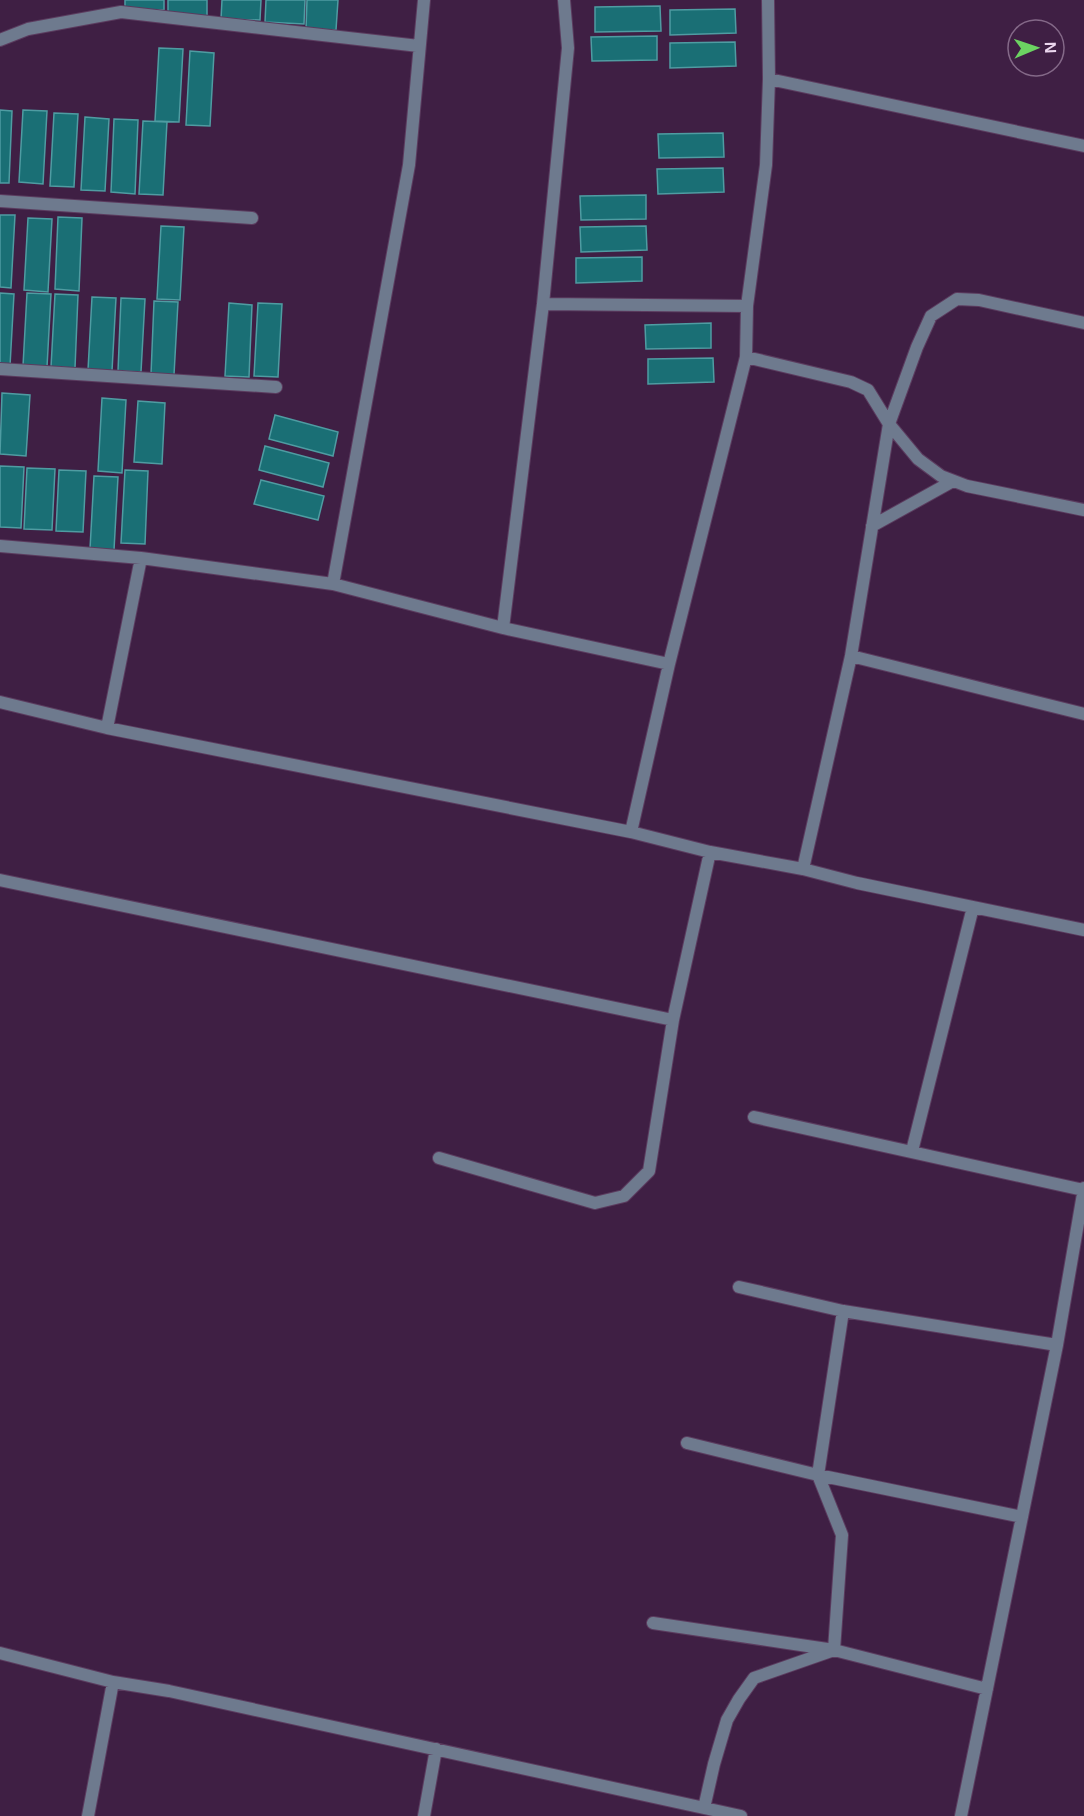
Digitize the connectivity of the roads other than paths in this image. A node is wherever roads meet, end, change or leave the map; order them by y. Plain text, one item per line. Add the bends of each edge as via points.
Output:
1 (424, 0) edge
2 (564, 0) edge
3 (768, 0) edge
4 (0, 40) edge
5 (419, 46) junction
6 (769, 80) junction
7 (1084, 146) edge
8 (0, 201) edge
9 (252, 218) dead end
10 (543, 304) junction
11 (747, 306) junction
12 (1084, 323) edge
13 (747, 357) junction
14 (0, 369) edge
15 (276, 387) dead end
16 (889, 423) junction
17 (953, 481) junction
18 (1084, 510) edge
19 (872, 526) junction
20 (0, 546) edge
21 (141, 558) junction
22 (333, 585) junction
23 (503, 628) junction
24 (851, 656) junction
25 (669, 664) junction
26 (0, 702) edge
27 (1084, 714) edge
28 (107, 728) junction
29 (632, 832) junction
30 (710, 852) junction
31 (803, 869) junction
32 (0, 880) edge
33 (973, 908) junction
34 (1084, 930) edge
35 (673, 1020) junction
36 (754, 1117) dead end
37 (912, 1151) junction
38 (439, 1158) dead end
39 (1084, 1189) edge
40 (740, 1287) dead end
41 (843, 1311) junction
42 (1058, 1345) junction
43 (687, 1443) dead end
44 (818, 1475) junction
45 (1022, 1517) junction
46 (653, 1623) dead end
47 (834, 1650) junction
48 (0, 1653) edge
49 (113, 1682) junction
50 (987, 1689) junction
51 (436, 1749) junction
52 (705, 1808) junction
53 (88, 1816) edge
54 (424, 1816) edge
55 (741, 1816) edge
56 (961, 1816) edge

1 - 5 street
2 - 10 street via 568,48
3 - 6 street
4 - 5 street via 28,29 121,12
5 - 22 street via 409,165
6 - 7 street
6 - 11 street via 766,165
8 - 9 street
10 - 11 street
10 - 23 street
11 - 13 street
12 - 16 street via 979,300 957,299 932,316
13 - 16 street via 851,382 868,390
13 - 25 street
14 - 15 street
16 - 17 street via 918,459
16 - 19 street
17 - 18 street
17 - 19 street
19 - 24 street
20 - 21 street
21 - 22 street
21 - 28 street
22 - 23 street
23 - 25 street
24 - 27 street
24 - 31 street
25 - 29 street
26 - 28 street
28 - 29 street
29 - 30 street
30 - 31 street
30 - 35 street
31 - 33 street
32 - 35 street
33 - 34 street
33 - 37 street
35 - 38 street via 649,1171 624,1196 595,1203
36 - 37 street
37 - 39 street
39 - 42 street
40 - 41 street
41 - 42 street
41 - 44 street
42 - 45 street
43 - 44 street
44 - 45 street
44 - 47 street via 842,1535
45 - 50 street
46 - 47 street
47 - 50 street
47 - 52 street via 754,1678 727,1720
48 - 49 street
49 - 51 street
49 - 53 street
50 - 56 street
51 - 52 street
51 - 54 street
52 - 55 street

